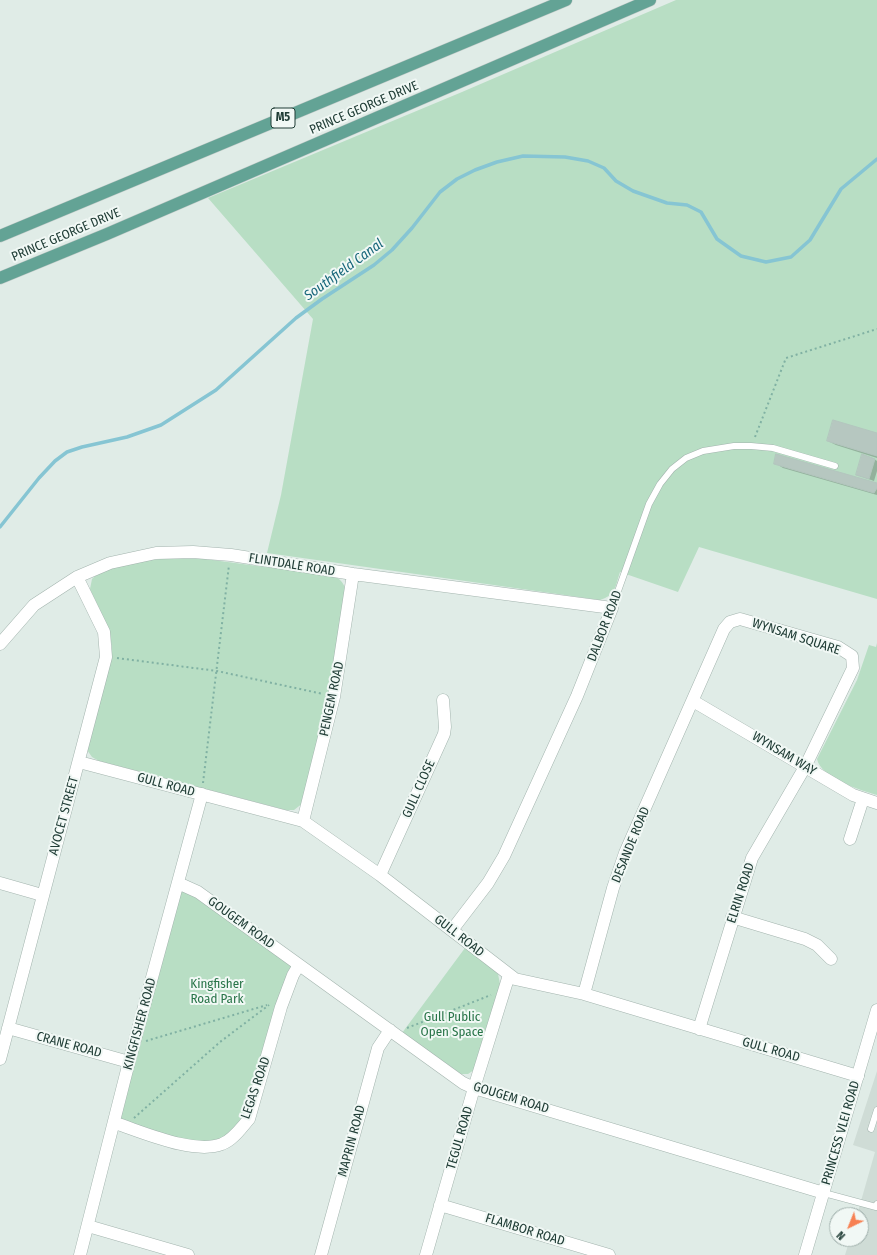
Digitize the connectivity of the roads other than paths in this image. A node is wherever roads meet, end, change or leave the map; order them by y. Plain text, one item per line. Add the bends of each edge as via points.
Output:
1 (566, 0) edge
2 (650, 0) edge
3 (0, 236) edge
4 (0, 278) edge
5 (835, 466) dead end
6 (353, 574) junction
7 (77, 577) junction
8 (612, 608) junction
9 (0, 644) edge
10 (443, 700) dead end
11 (693, 701) junction
12 (79, 762) junction
13 (805, 767) junction
14 (202, 794) junction
15 (863, 799) junction
16 (877, 803) edge
17 (303, 822) junction
18 (850, 839) dead end
19 (380, 875) junction
20 (0, 883) edge
21 (178, 883) junction
22 (42, 895) junction
23 (732, 918) junction
24 (452, 930) junction
25 (831, 959) dead end
26 (300, 965) junction
27 (509, 975) junction
28 (584, 994) junction
29 (877, 1010) edge
30 (8, 1028) junction
31 (699, 1029) junction
32 (390, 1030) junction
33 (0, 1059) edge
34 (129, 1062) junction
35 (858, 1076) junction
36 (474, 1088) junction
37 (877, 1110) edge
38 (115, 1123) junction
39 (871, 1129) dead end
40 (824, 1193) junction
41 (877, 1204) edge
42 (440, 1205) junction
43 (88, 1226) junction
44 (80, 1255) edge
45 (188, 1255) edge
46 (321, 1255) edge
47 (426, 1255) edge
48 (609, 1255) edge
49 (805, 1255) edge

1 - 3 main road, PRINCE GEORGE DRIVE / M5
2 - 4 main road, PRINCE GEORGE DRIVE via 122,228
5 - 8 lane, DALBOR ROAD via 773,448 751,446 703,451 686,458 672,469 649,504
6 - 7 street, FLINTDALE ROAD via 230,555 193,552 156,553 110,563
6 - 8 street, FLINTDALE ROAD
6 - 17 street, PENGEM ROAD via 334,697
7 - 9 street, FLINTDALE ROAD via 34,605
7 - 12 street, AVOCET STREET via 104,632 106,656
8 - 24 street, DALBOR ROAD via 577,696 504,856
10 - 19 street, GULL CLOSE via 444,734
11 - 13 street, WYNSAM WAY
11 - 13 street, WYNSAM SQUARE via 724,628 730,622 740,619 838,647 852,656 853,668
11 - 28 street, DESANDE ROAD via 623,860
12 - 14 street, GULL ROAD
12 - 22 street, AVOCET STREET
13 - 15 street, WYNSAM WAY
13 - 23 street, ELRIN ROAD via 752,858
14 - 17 street, GULL ROAD
14 - 21 street, KINGFISHER ROAD
15 - 16 street, WYNSAM WAY
15 - 18 street
17 - 19 street, GULL ROAD
19 - 24 street, GULL ROAD
20 - 22 street
21 - 26 street, GOUGEM ROAD via 198,892
21 - 34 street, KINGFISHER ROAD
22 - 30 street, AVOCET STREET
23 - 25 street via 805,939 817,945
23 - 31 street, ELRIN ROAD
24 - 27 street, GULL ROAD
26 - 32 street, GOUGEM ROAD
26 - 38 street, LEGAS ROAD via 293,975 281,1007 248,1119 237,1133 223,1144 208,1148 192,1148
27 - 28 street, GULL ROAD via 524,981
27 - 36 street, TEGUL ROAD
28 - 31 street, GULL ROAD
29 - 35 street, PRINCESS VLEI ROAD
30 - 33 street, AVOCET STREET
30 - 34 street, CRANE ROAD
31 - 35 street, GULL ROAD
32 - 36 street, GOUGEM ROAD via 463,1083
32 - 46 street, MAPRIN ROAD via 378,1048
34 - 38 street, KINGFISHER ROAD
35 - 40 street, PRINCESS VLEI ROAD
36 - 40 street, GOUGEM ROAD
36 - 42 street, TEGUL ROAD
37 - 39 lane
38 - 43 street, KINGFISHER ROAD
40 - 41 lane via 876,1207
40 - 49 street, PRINCESS VLEI ROAD
42 - 47 street, TEGUL ROAD
42 - 48 street, FLAMBOR ROAD
43 - 44 street, KINGFISHER ROAD
43 - 45 street

